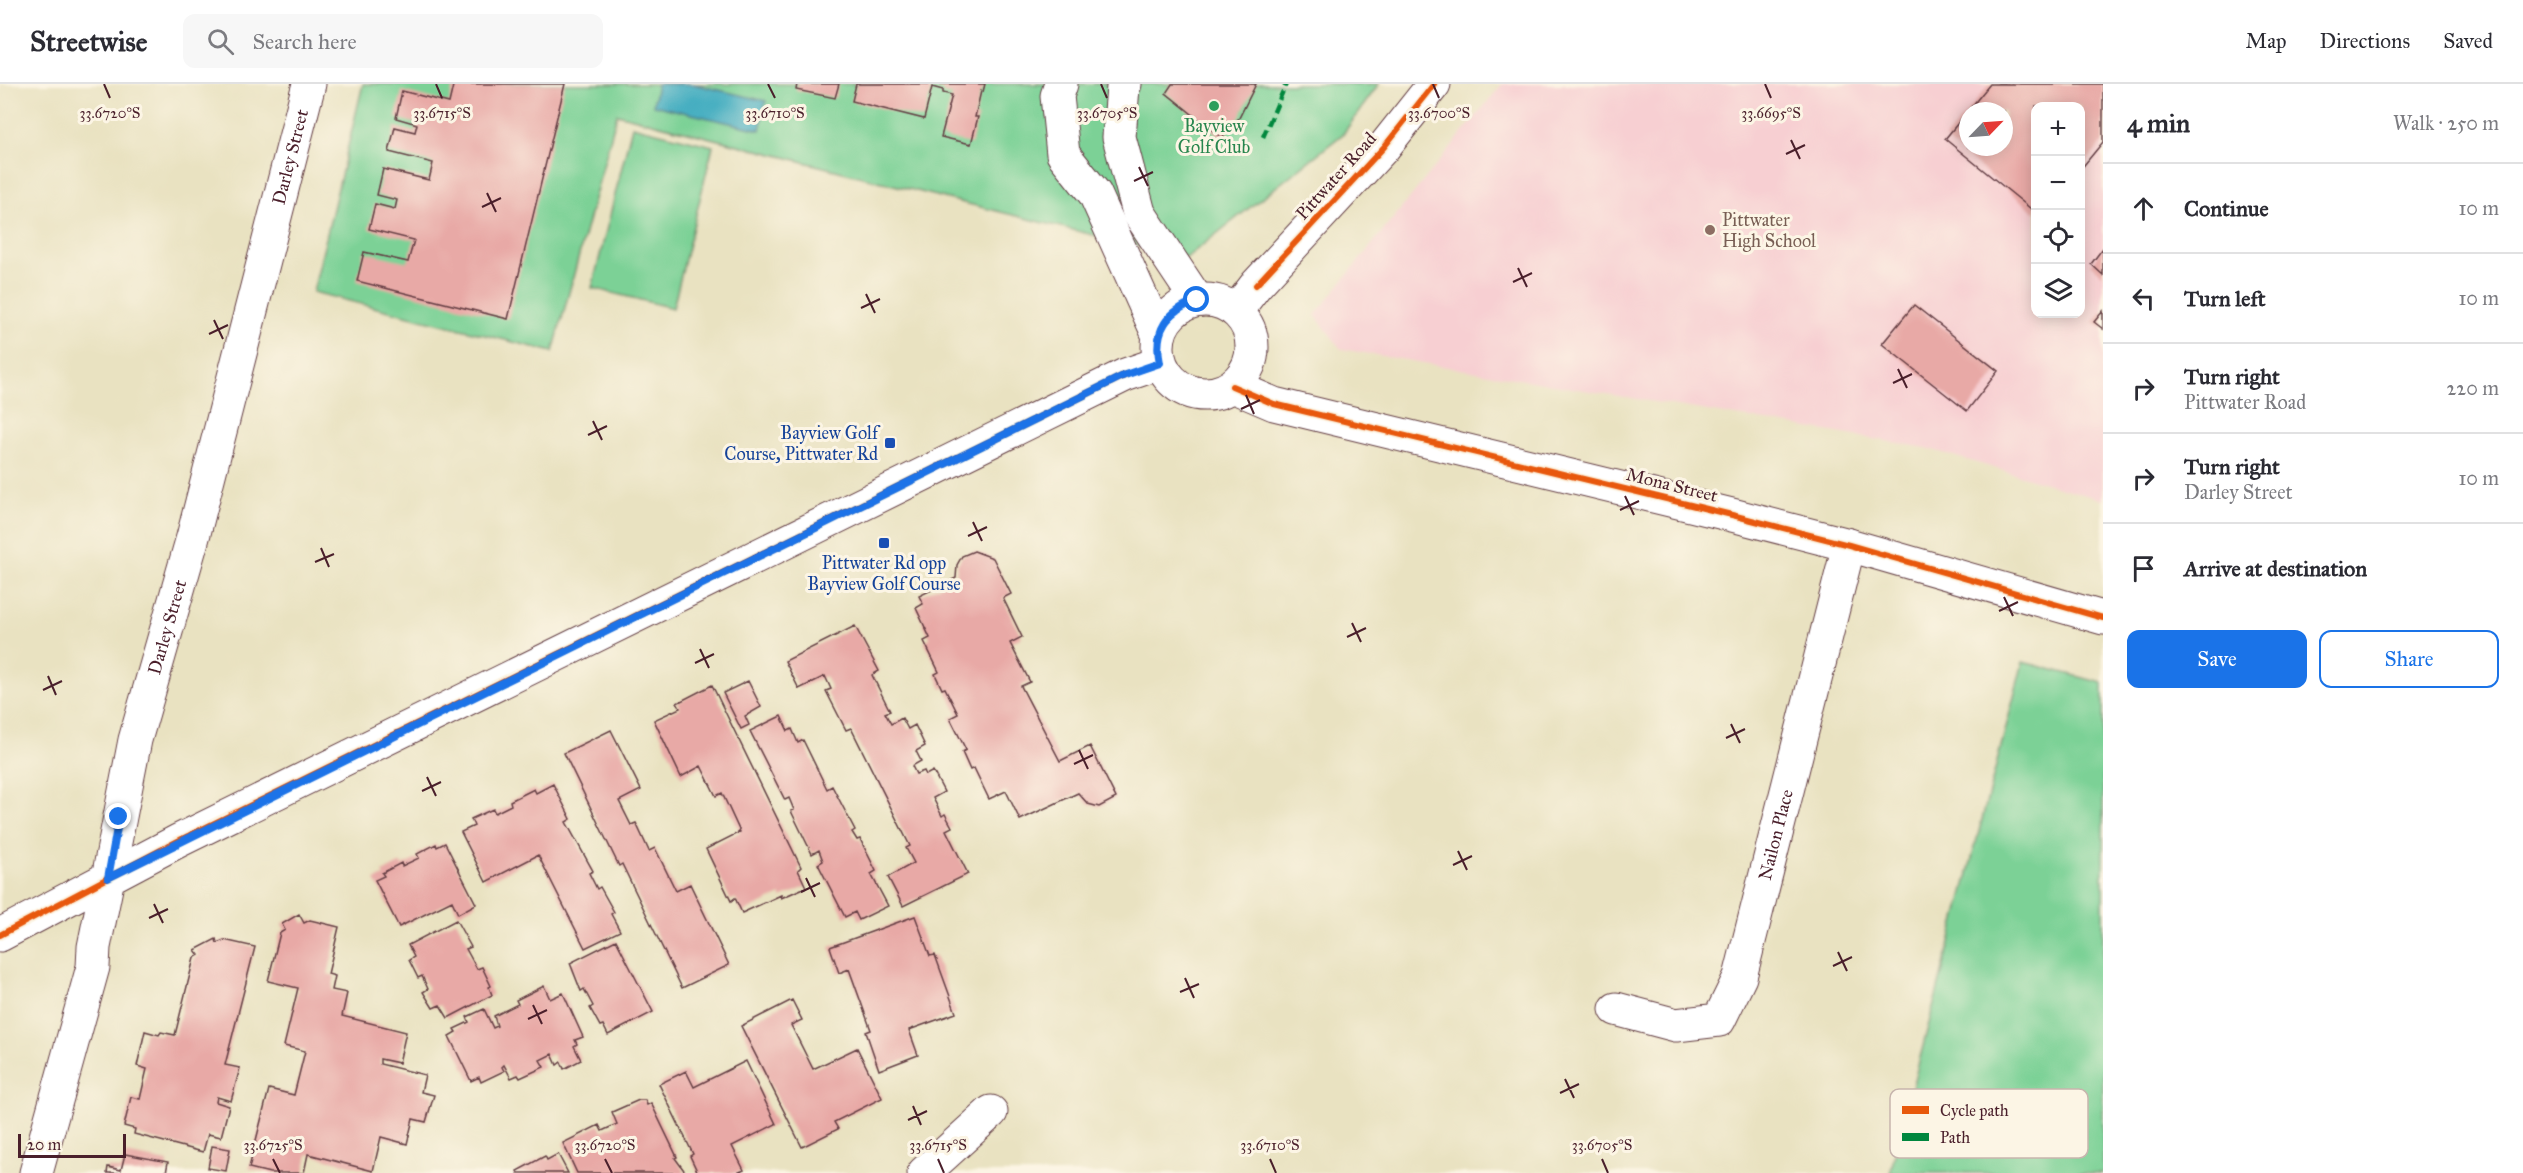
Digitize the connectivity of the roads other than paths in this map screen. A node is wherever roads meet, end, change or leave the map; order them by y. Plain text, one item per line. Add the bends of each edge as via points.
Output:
1 (309, 84) edge
2 (1061, 84) edge
3 (1125, 84) edge
4 (1434, 84) edge
5 (1197, 300) junction
6 (1236, 311) junction
7 (1160, 350) junction
8 (1232, 386) junction
9 (1849, 545) junction
10 (2103, 618) edge
11 (108, 878) junction
12 (0, 935) edge
13 (1616, 1009) dead end
14 (991, 1113) dead end
15 (36, 1173) edge
16 (924, 1173) edge

1 - 11 street, Darley Street via 193,537 135,740
2 - 7 street via 1057,96 1063,154 1095,194
3 - 5 street via 1119,136 1139,213
4 - 6 street, Pittwater Road via 1384,147
5 - 6 street via 1225,303
5 - 7 street via 1166,319
6 - 8 street via 1249,329 1252,350 1246,371
7 - 8 street via 1173,381 1191,392 1212,394
7 - 11 street via 1125,375
8 - 9 street, Mona Street via 1274,404
9 - 10 street, Mona Street
9 - 13 street, Nailon Place via 1740,977 1719,1020 1676,1025
11 - 12 street
11 - 15 street, Darley Street via 93,967
14 - 16 street

